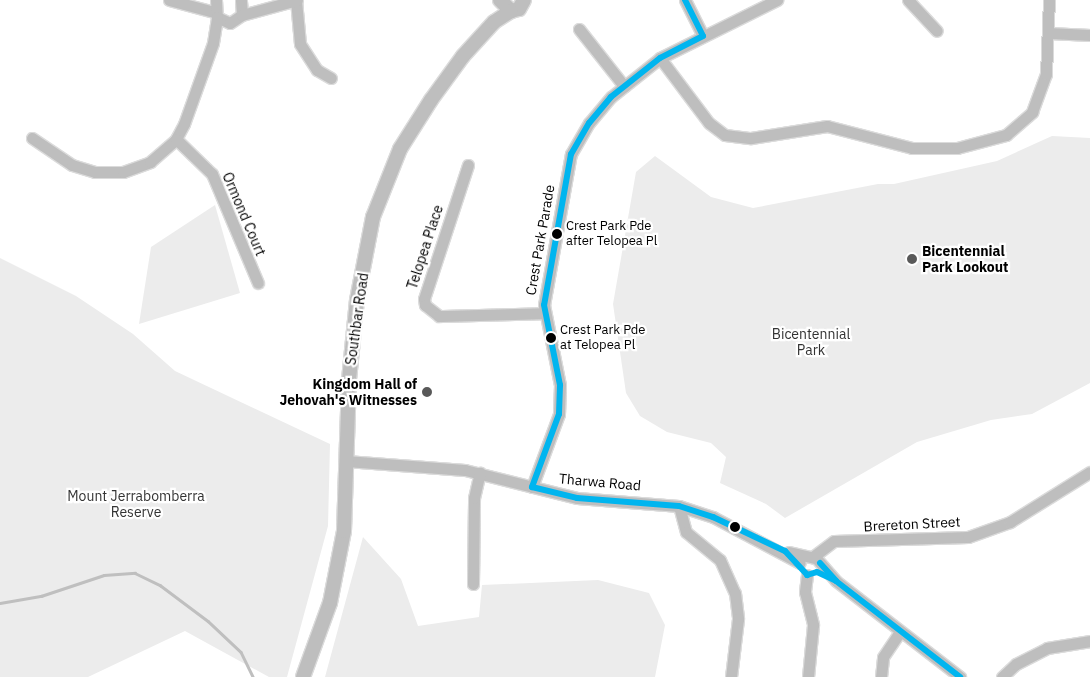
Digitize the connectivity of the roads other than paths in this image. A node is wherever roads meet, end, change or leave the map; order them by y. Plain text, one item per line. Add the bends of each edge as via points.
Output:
1 (169, 0) edge
2 (215, 0) edge
3 (296, 0) edge
4 (524, 0) edge
5 (685, 0) edge
6 (777, 0) edge
7 (908, 0) edge
8 (1049, 0) edge
9 (242, 1) edge
10 (192, 5) junction
11 (269, 5) junction
12 (504, 6) edge
13 (215, 15) junction
14 (238, 18) junction
15 (579, 29) dead end
16 (937, 31) dead end
17 (1049, 33) junction
18 (1090, 35) edge
19 (703, 36) junction
20 (213, 43) junction
21 (660, 58) junction
22 (331, 78) dead end
23 (624, 86) junction
24 (32, 138) dead end
25 (176, 139) junction
26 (468, 165) dead end
27 (258, 283) dead end
28 (545, 314) junction
29 (346, 461) junction
30 (1090, 472) edge
31 (480, 473) junction
32 (532, 486) junction
33 (679, 506) junction
34 (811, 564) junction
35 (473, 584) dead end
36 (900, 632) junction
37 (1090, 641) edge
38 (303, 677) edge
39 (731, 677) edge
40 (808, 677) edge
41 (881, 677) edge
42 (960, 677) edge
43 (1002, 677) edge

1 - 10 street
2 - 10 street
2 - 13 street
3 - 11 street
3 - 22 street via 300,44 317,70
4 - 12 main road via 519,9
5 - 19 street
6 - 19 street, Crest Park Parade
7 - 16 street
8 - 17 street
9 - 11 street
9 - 14 street
10 - 13 street
11 - 14 street
12 - 29 main road, Southbar Road via 458,63 400,149 374,218 357,300
13 - 14 street via 225,22
13 - 20 street
14 - 20 street
15 - 23 street
17 - 18 street
17 - 21 street via 1042,93 1026,119 1006,134 986,142 936,150 898,145 849,129 826,126 751,138 724,135 709,123
19 - 21 street, Crest Park Parade
20 - 25 street
21 - 23 street, Crest Park Parade
23 - 28 street, Crest Park Parade via 589,124 572,154 548,271
24 - 25 street via 72,165 112,173 150,162
25 - 27 street, Ormond Court via 212,174
26 - 28 street, Telopea Place via 424,299 425,305 439,316
28 - 32 street, Crest Park Parade via 560,385 560,414
29 - 31 street, Tharwa Road
29 - 38 main road, Southbar Road via 344,531 330,603
30 - 34 street, Brereton Street via 1010,522 968,537 834,541
31 - 32 street, Tharwa Road
31 - 35 street via 474,498
32 - 33 street, Tharwa Road via 577,498
33 - 34 street, Tharwa Road via 713,517
33 - 39 street via 686,532 720,560 735,593 738,620
34 - 36 street
34 - 40 street via 804,592 813,625
36 - 41 street via 883,657
36 - 42 street
37 - 43 street via 1048,648 1016,664

